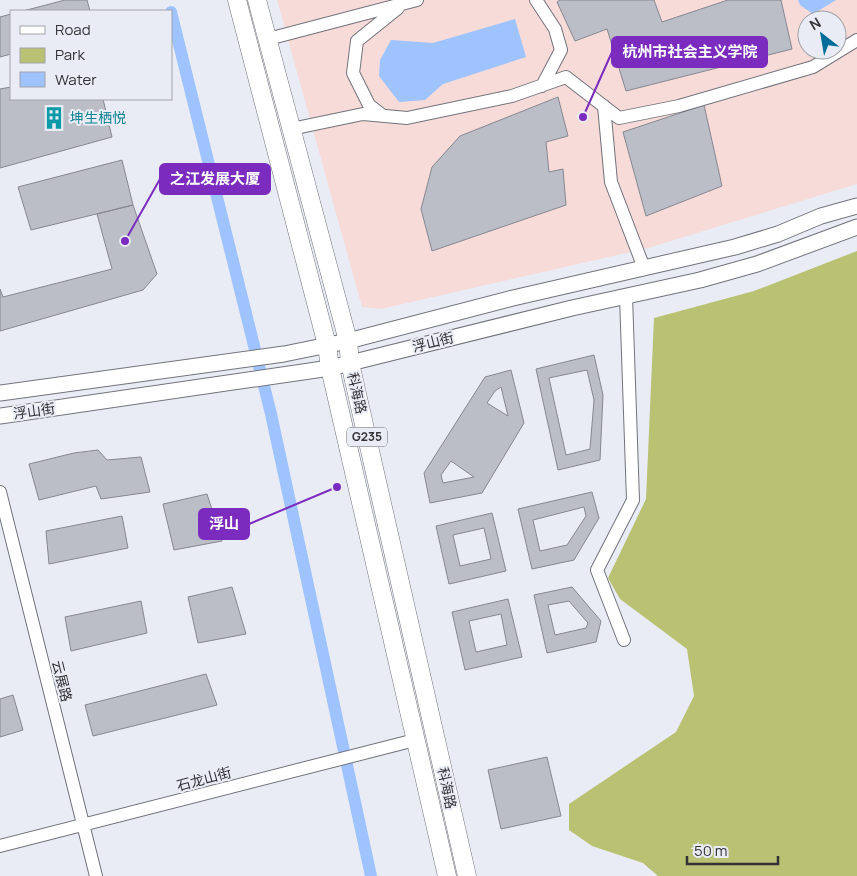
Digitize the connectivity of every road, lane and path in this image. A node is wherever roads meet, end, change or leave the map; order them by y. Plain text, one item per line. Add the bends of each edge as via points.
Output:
1 (237, 0) edge
2 (257, 0) edge
3 (417, 0) edge
4 (536, 0) edge
5 (401, 4) junction
6 (268, 39) junction
7 (857, 40) edge
8 (542, 86) junction
9 (604, 106) junction
10 (383, 116) junction
11 (291, 129) junction
12 (857, 206) edge
13 (857, 227) edge
14 (644, 268) junction
15 (626, 296) junction
16 (348, 341) junction
17 (327, 346) junction
18 (350, 363) junction
19 (330, 368) junction
20 (0, 394) edge
21 (0, 416) edge
22 (0, 492) edge
23 (624, 640) dead end
24 (415, 740) junction
25 (83, 826) junction
26 (0, 846) edge
27 (96, 876) edge
28 (447, 876) edge
29 (467, 876) edge

1 - 17 highway, 科海路 / G235
2 - 6 highway, 科海路 / G235
3 - 5 street
4 - 8 street via 554,29 561,50
5 - 6 street
5 - 10 street via 357,41 353,73 369,105
6 - 11 highway, 科海路 / G235
7 - 9 street via 813,67 679,106 619,118
8 - 9 street via 566,77
8 - 10 street via 512,96 407,118
9 - 14 street via 610,182
10 - 11 street via 363,114
11 - 16 highway, 科海路 / G235
12 - 14 main road, 浮山街 via 735,247
13 - 15 main road, 浮山街 via 757,264
14 - 16 main road, 浮山街
15 - 18 main road, 浮山街
15 - 23 street via 633,500 597,570
16 - 17 main road, 浮山街
16 - 18 highway, 科海路 / G235
17 - 19 highway, 科海路 / G235
17 - 20 main road, 浮山街
18 - 19 main road, 浮山街
18 - 29 highway, 科海路 / G235
19 - 21 main road, 浮山街
19 - 24 highway, 科海路 / G235
22 - 25 street, 云展路
24 - 25 street, 石龙山街
24 - 28 highway, 科海路 / G235
25 - 26 street, 石龙山街
25 - 27 street, 云展路

